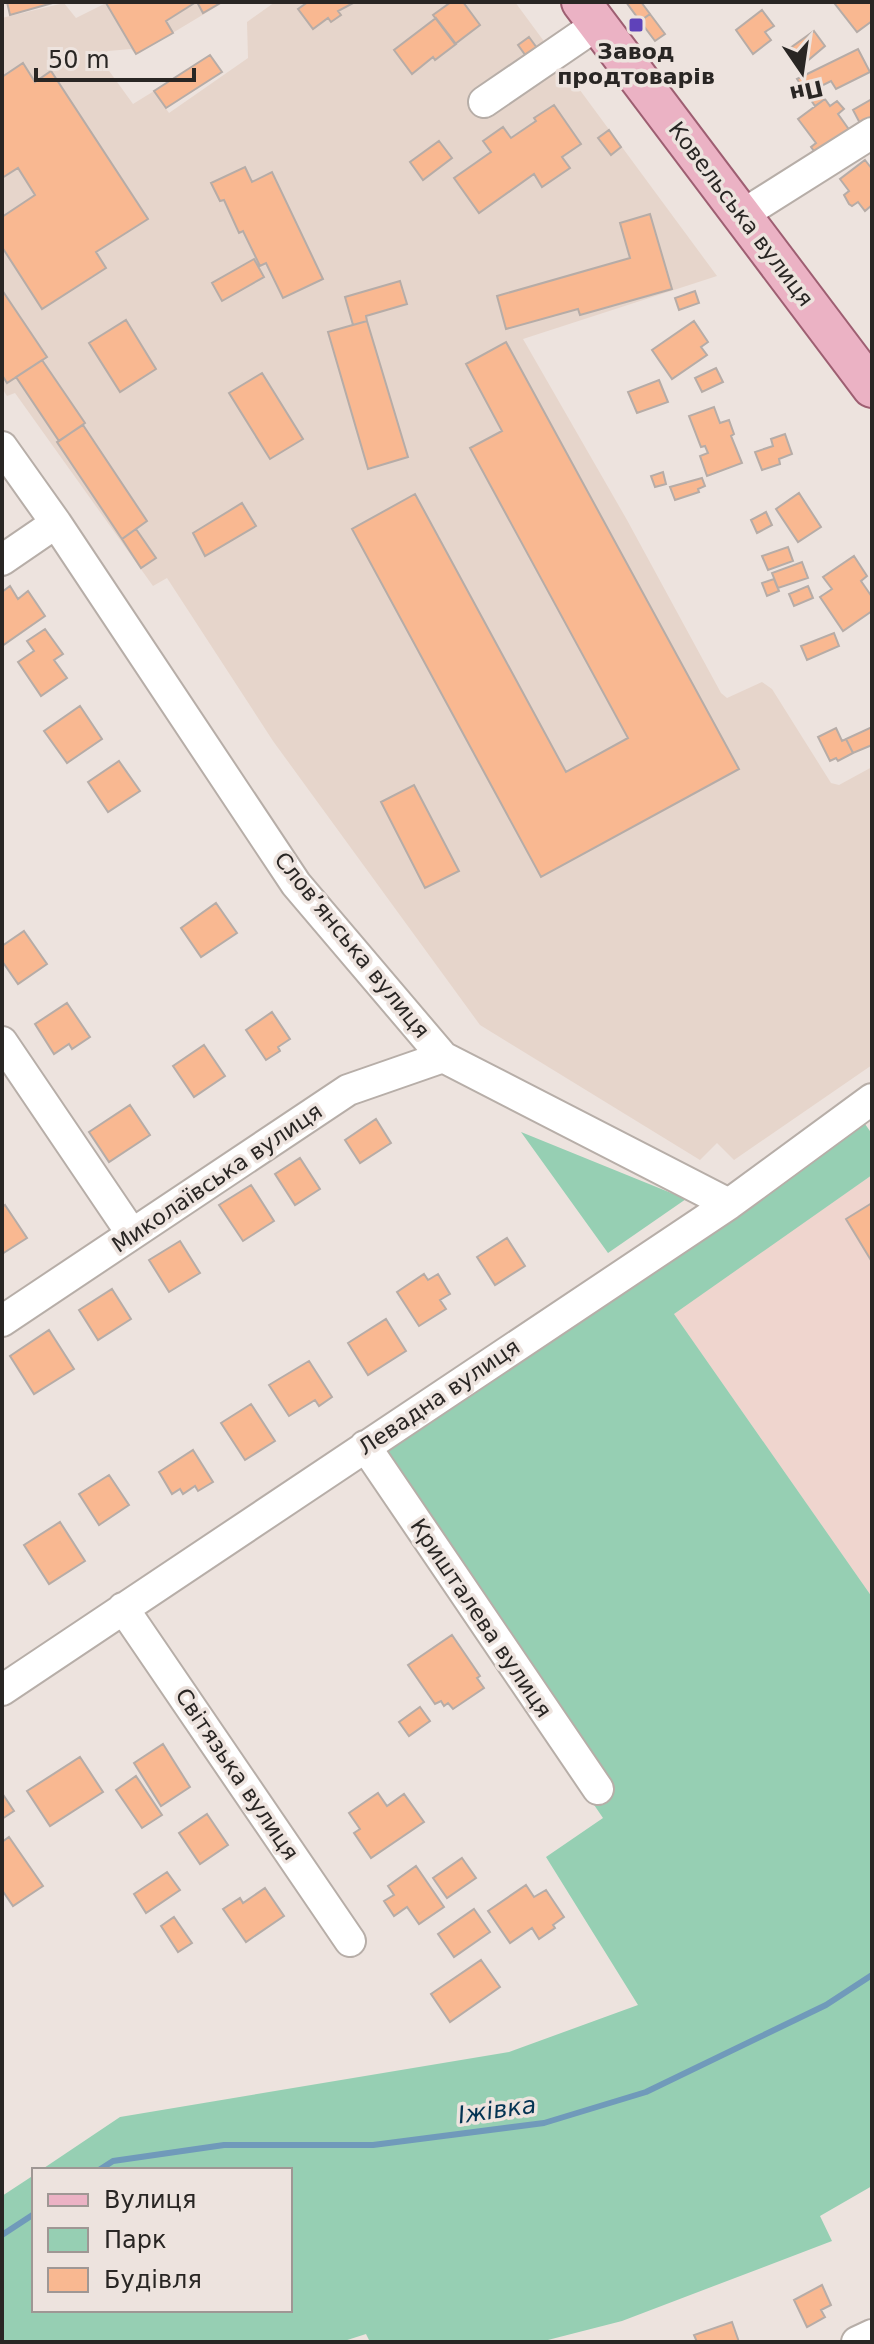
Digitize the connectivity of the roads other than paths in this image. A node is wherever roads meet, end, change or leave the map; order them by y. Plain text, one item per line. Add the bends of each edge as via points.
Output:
1 (590, 13) edge
2 (484, 102) dead end
3 (872, 133) edge
4 (742, 215) junction
5 (872, 388) edge
6 (2, 447) edge
7 (56, 523) junction
8 (2, 560) edge
9 (2, 1042) edge
10 (443, 1057) junction
11 (872, 1099) edge
12 (729, 1204) junction
13 (132, 1234) junction
14 (2, 1321) edge
15 (365, 1446) junction
16 (123, 1608) junction
17 (2, 1690) edge
18 (598, 1789) dead end
19 (350, 1941) dead end
20 (872, 2335) edge
21 (857, 2342) edge

1 - 2 street
1 - 4 main road, Ковельська вулиця
3 - 4 street
4 - 5 main road, Ковельська вулиця
6 - 7 street, Словʼянська вулиця
7 - 8 street
7 - 10 street, Словʼянська вулиця via 296,884
9 - 13 street
10 - 12 street, Словʼянська вулиця
10 - 13 street, Миколаївська вулиця via 348,1090
11 - 12 street, Левадна вулиця
12 - 15 street, Левадна вулиця
13 - 14 street, Миколаївська вулиця
15 - 16 street, Левадна вулиця
15 - 18 street, Кришталева вулиця
16 - 17 street, Левадна вулиця
16 - 19 street, Світязька вулиця
20 - 21 street

